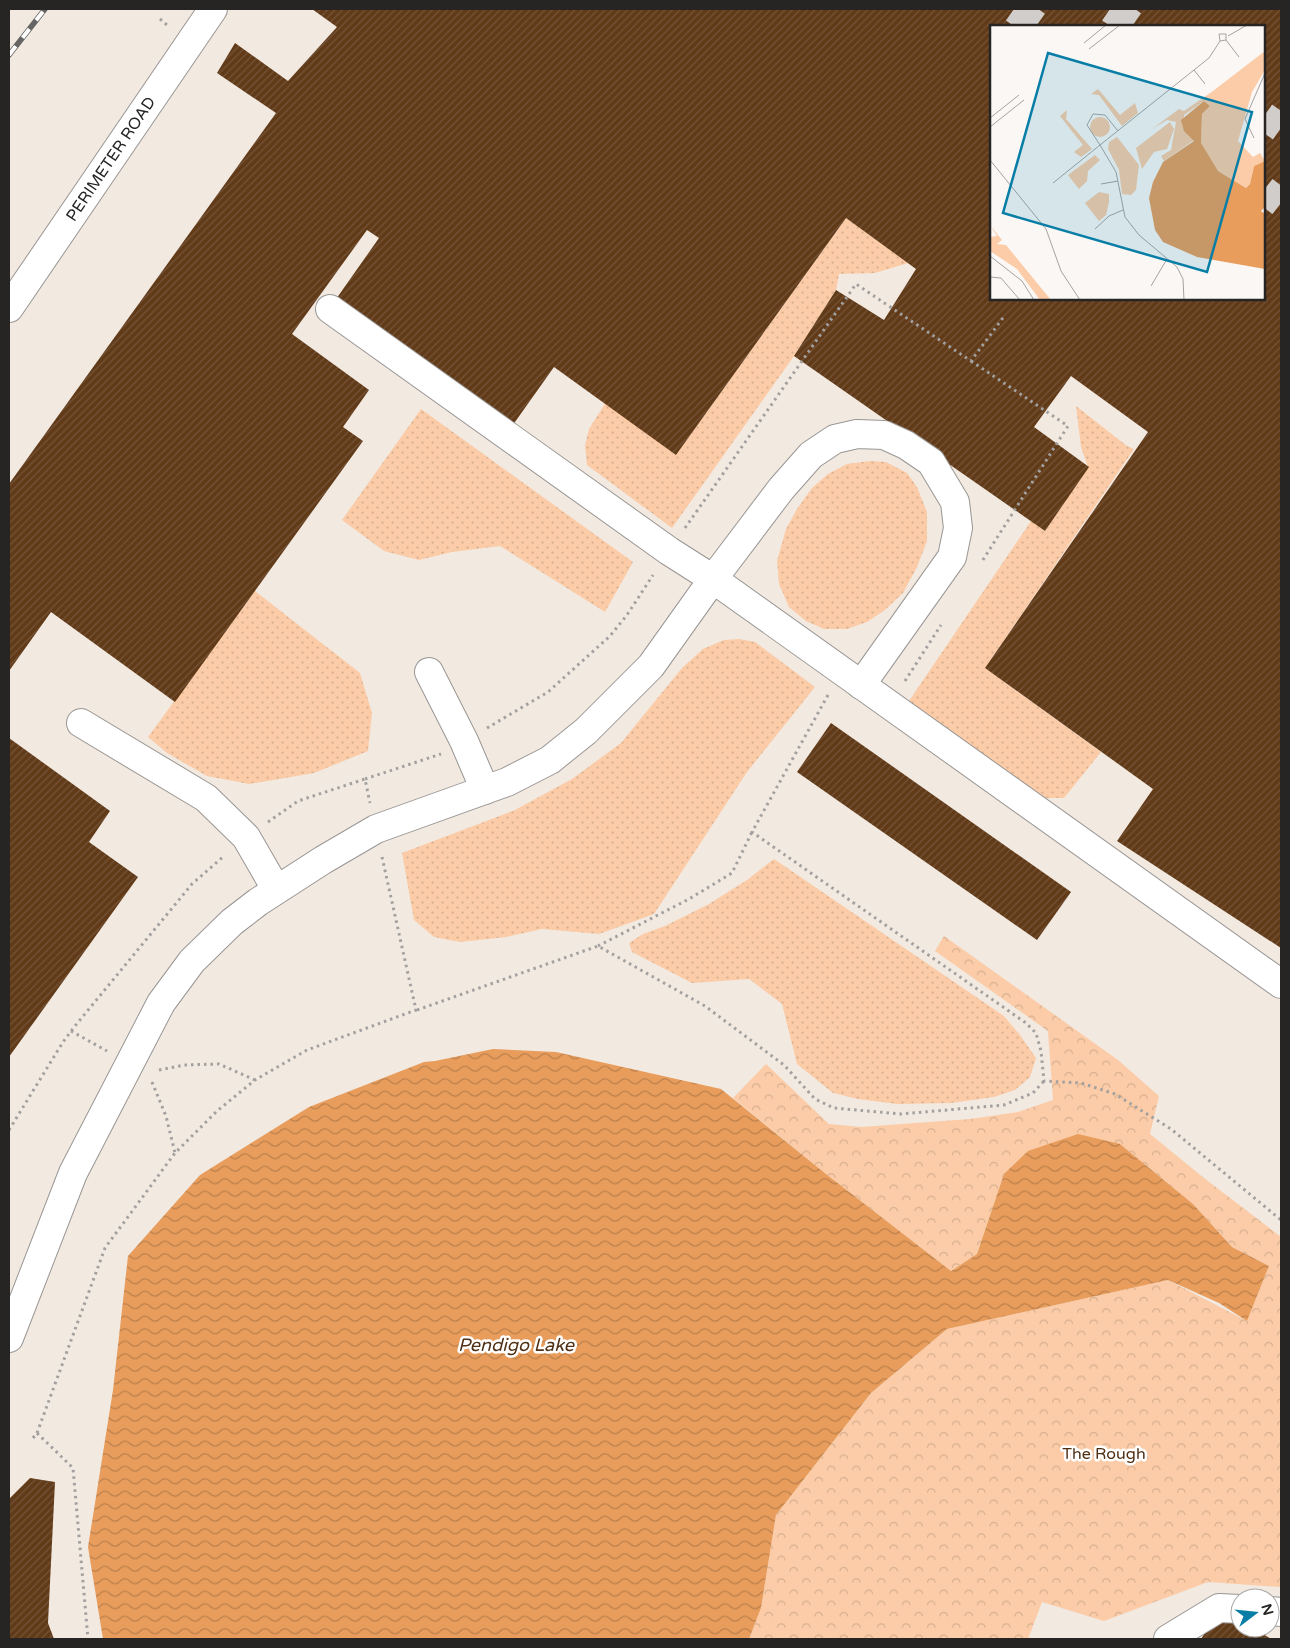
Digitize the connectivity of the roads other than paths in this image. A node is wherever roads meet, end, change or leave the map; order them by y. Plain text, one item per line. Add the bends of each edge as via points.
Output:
1 (213, 9) edge
2 (9, 308) edge
3 (330, 309) dead end
4 (713, 579) junction
5 (428, 672) dead end
6 (861, 685) junction
7 (81, 723) dead end
8 (485, 790) junction
9 (276, 889) junction
10 (1281, 984) edge
11 (10, 1330) edge
12 (1230, 1609) edge
13 (1168, 1639) edge

1 - 2 lane, PERIMETER ROAD
3 - 4 lane
4 - 6 lane
4 - 6 lane via 811,455 835,439 857,434 884,435 906,445 930,462 955,502 958,528 952,557
4 - 8 lane via 651,666 586,731 550,760
5 - 8 lane
6 - 10 lane
7 - 9 lane via 206,798 246,837
8 - 9 lane via 376,829
9 - 11 lane via 232,922 192,961 161,1003 73,1173
12 - 13 lane via 1219,1608

